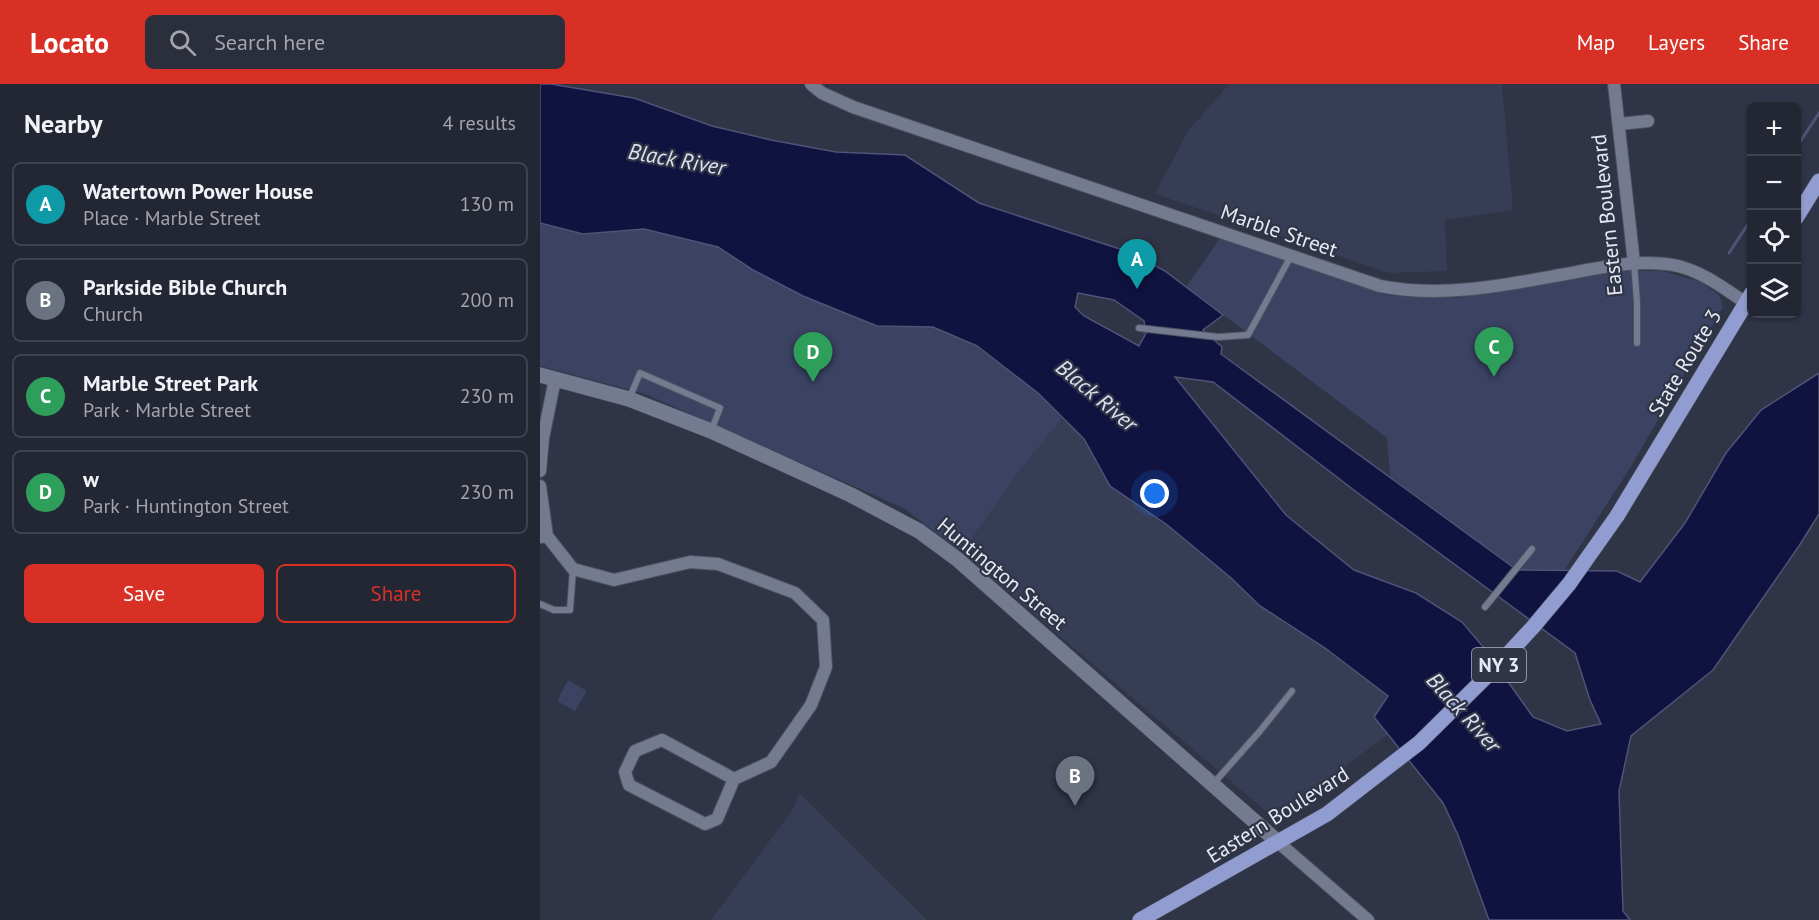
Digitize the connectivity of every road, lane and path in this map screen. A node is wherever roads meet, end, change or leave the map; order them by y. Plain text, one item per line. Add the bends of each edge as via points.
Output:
1 (811, 84) edge
2 (1614, 84) edge
3 (1648, 121) dead end
4 (1618, 124) junction
5 (1819, 181) edge
6 (1814, 200) edge
7 (1801, 214) edge
8 (1292, 256) junction
9 (1634, 263) junction
10 (1747, 297) edge
11 (1747, 301) edge
12 (1140, 328) dead end
13 (1637, 343) dead end
14 (548, 377) edge
15 (629, 399) junction
16 (711, 431) junction
17 (1654, 454) joint
18 (540, 471) edge
19 (540, 486) edge
20 (545, 540) edge
21 (1532, 549) dead end
22 (573, 569) junction
23 (540, 604) edge
24 (1485, 607) dead end
25 (1292, 690) dead end
26 (734, 779) junction
27 (1212, 784) junction
28 (1278, 843) junction
29 (1140, 920) edge
30 (1368, 920) edge

1 - 8 street, Marble Street via 853,107
2 - 4 street, Eastern Boulevard
3 - 4 street
4 - 9 street, Eastern Boulevard
5 - 6 main road
6 - 7 main road
8 - 9 street, Marble Street via 1380,286 1417,292 1509,285
8 - 12 lane via 1248,335 1218,337
9 - 10 street, Marble Street via 1655,263 1694,272
9 - 13 lane, Eastern Boulevard
11 - 17 main road, State Route 3 / NY 3
14 - 15 street, Huntington Street
14 - 18 street
15 - 16 street, Huntington Street
15 - 16 lane via 640,373 720,408
16 - 27 street, Huntington Street via 919,531 957,559
17 - 28 main road, Eastern Boulevard / NY 3 via 1599,542 1533,627 1495,668 1419,743 1327,814
19 - 20 street
20 - 22 street
21 - 24 lane
22 - 23 lane via 570,610 554,610
22 - 26 street via 614,580 690,562 718,564 795,593 823,620 826,667 811,705 771,762
25 - 27 lane
26 - 26 street via 717,819 705,824 629,785 625,772 635,751 662,740
27 - 28 street, Huntington Street
28 - 29 main road, Eastern Boulevard / NY 3
28 - 30 street, Huntington Street

